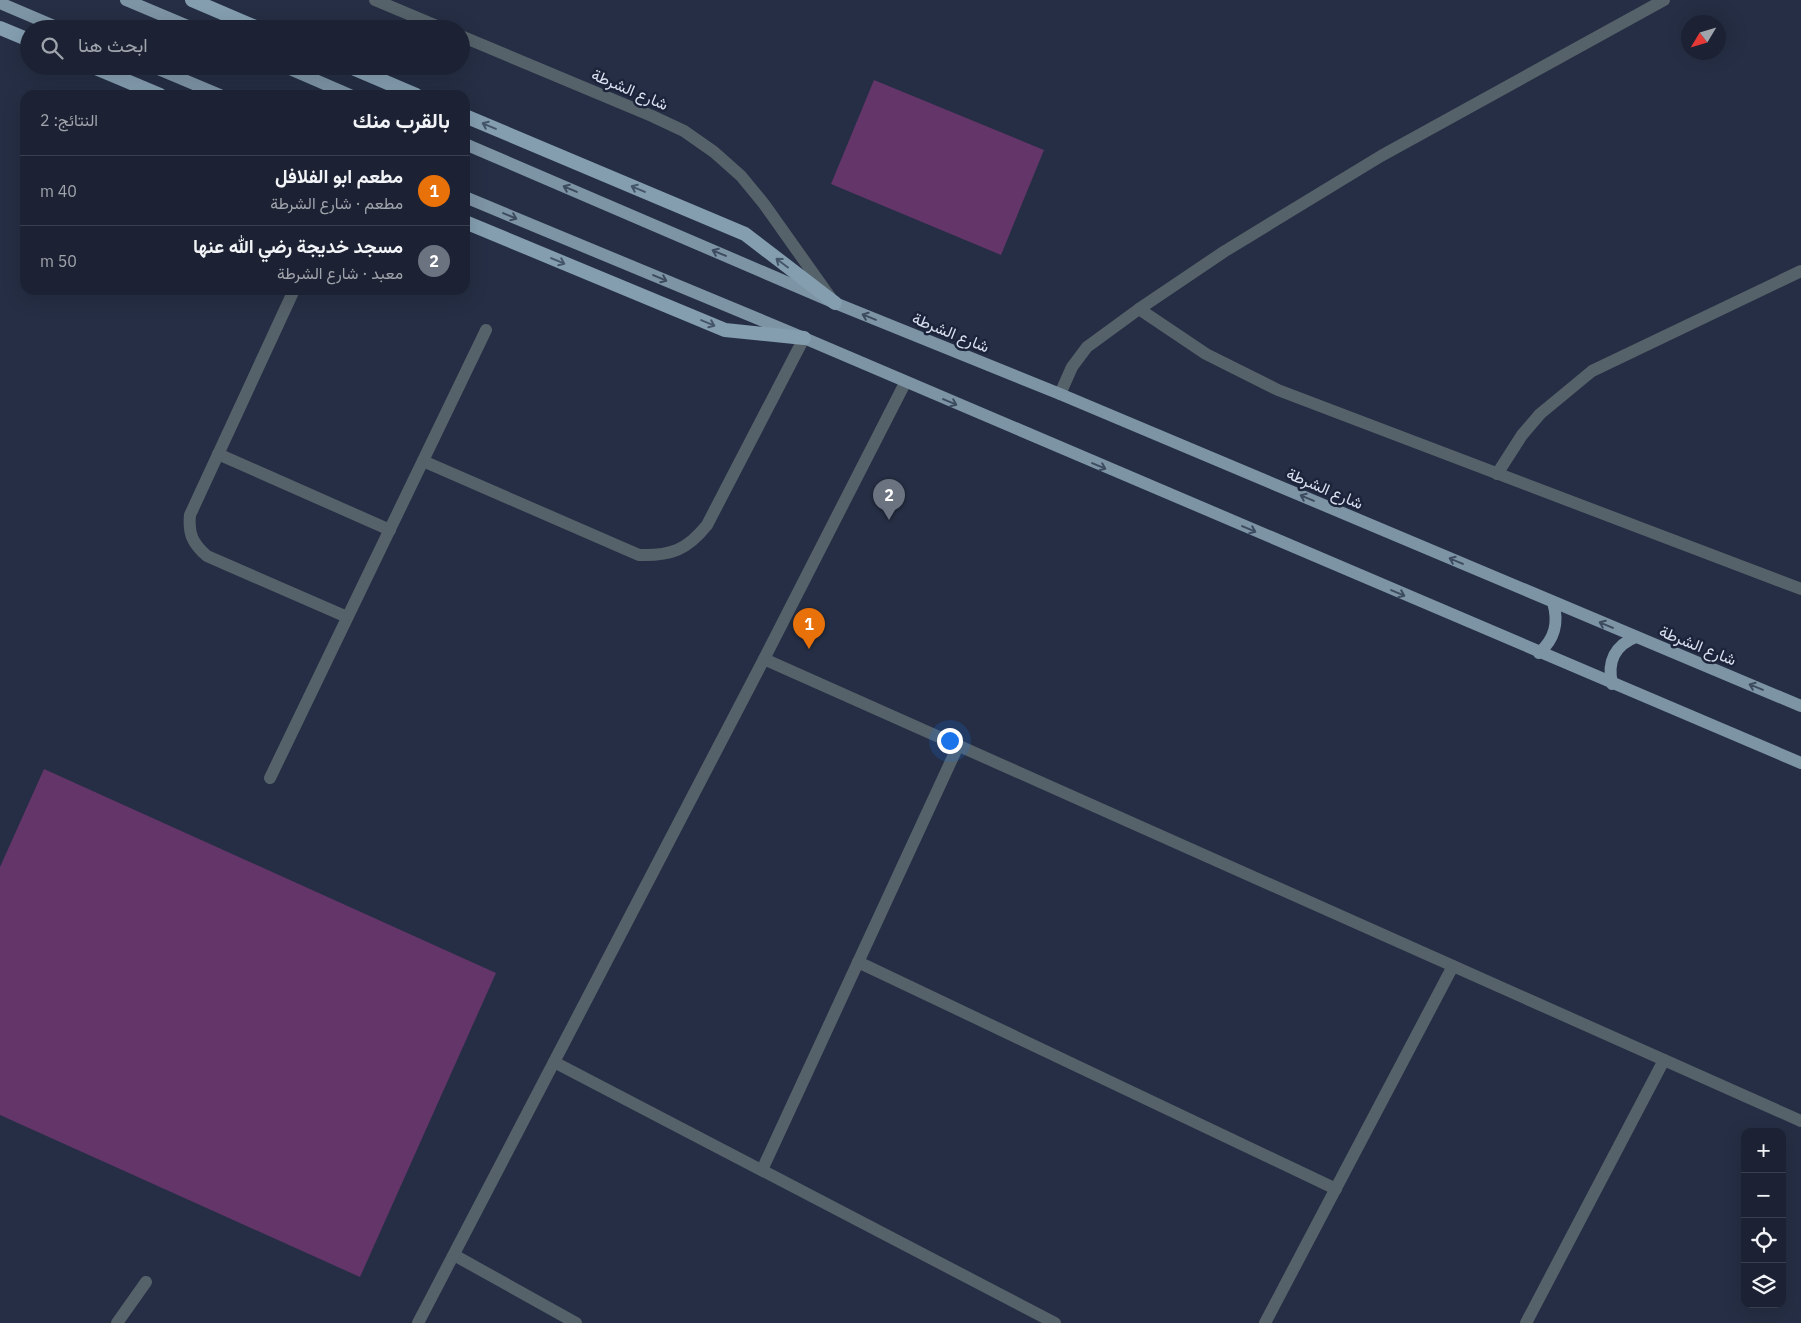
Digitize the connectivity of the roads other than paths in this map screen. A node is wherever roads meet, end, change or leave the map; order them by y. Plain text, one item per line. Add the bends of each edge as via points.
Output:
1 (126, 0) edge
2 (192, 0) edge
3 (375, 0) edge
4 (1664, 0) edge
5 (0, 3) edge
6 (40, 20) edge
7 (174, 20) edge
8 (239, 20) edge
9 (423, 20) edge
10 (0, 28) edge
11 (20, 36) edge
12 (470, 40) edge
13 (112, 75) edge
14 (172, 75) edge
15 (303, 75) edge
16 (369, 75) edge
17 (148, 90) edge
18 (208, 90) edge
19 (338, 90) edge
20 (404, 90) edge
21 (470, 118) edge
22 (470, 146) edge
23 (470, 199) edge
24 (470, 224) edge
25 (1801, 271) edge
26 (292, 295) edge
27 (835, 303) junction
28 (1139, 309) junction
29 (486, 330) dead end
30 (804, 338) junction
31 (905, 383) junction
32 (1060, 394) junction
33 (218, 454) junction
34 (423, 461) junction
35 (1497, 474) junction
36 (390, 530) junction
37 (1801, 589) edge
38 (1553, 602) junction
39 (347, 617) junction
40 (1636, 637) junction
41 (1539, 653) junction
42 (764, 660) junction
43 (1612, 684) junction
44 (1801, 706) edge
45 (958, 746) junction
46 (1801, 763) edge
47 (270, 778) dead end
48 (858, 962) junction
49 (1453, 966) junction
50 (1664, 1060) junction
51 (554, 1062) junction
52 (1801, 1121) edge
53 (762, 1170) junction
54 (1336, 1189) junction
55 (454, 1255) junction
56 (146, 1282) dead end
57 (117, 1323) edge
58 (418, 1323) edge
59 (576, 1323) edge
60 (1056, 1323) edge
61 (1265, 1323) edge
62 (1526, 1323) edge

1 - 7 main road
2 - 8 highway
3 - 9 street
4 - 28 street via 1381,156 1225,251
5 - 6 main road
10 - 11 highway
12 - 27 street, شارع الشرطة via 652,116 684,131 714,152 741,176 764,204
13 - 17 highway
14 - 18 main road
15 - 19 main road
16 - 20 highway
27 -> 21 highway via 745,234
27 -> 22 main road, شارع الشرطة
23 -> 30 main road
24 -> 30 highway via 725,330
25 - 35 street via 1592,371 1540,414
26 - 33 street
32 -> 27 main road, شارع الشرطة
28 - 32 street via 1087,348 1072,367
28 - 35 street via 1206,354 1278,390
29 - 34 street
30 - 31 main road
30 - 34 street via 707,525 695,540 678,551 659,556 639,555
31 -> 41 main road
31 - 42 street
38 -> 32 main road, شارع الشرطة
33 - 36 street
33 - 39 street via 190,515 191,538 197,548 207,556
34 - 36 street
35 - 37 street
36 - 39 street
40 -> 38 main road, شارع الشرطة
38 - 41 main road via 1556,624 1547,645
39 - 47 street
40 - 43 main road via 1619,647 1614,655 1610,674
44 -> 40 main road, شارع الشرطة
41 - 43 main road
42 - 45 street
42 - 51 street
43 - 46 main road
45 - 48 street
45 - 49 street
48 - 53 street
48 - 54 street
49 - 50 street
49 - 54 street
50 - 52 street
50 - 62 street
51 - 53 street
51 - 55 street
53 - 60 street
54 - 61 street
55 - 58 street
55 - 59 street
56 - 57 street

